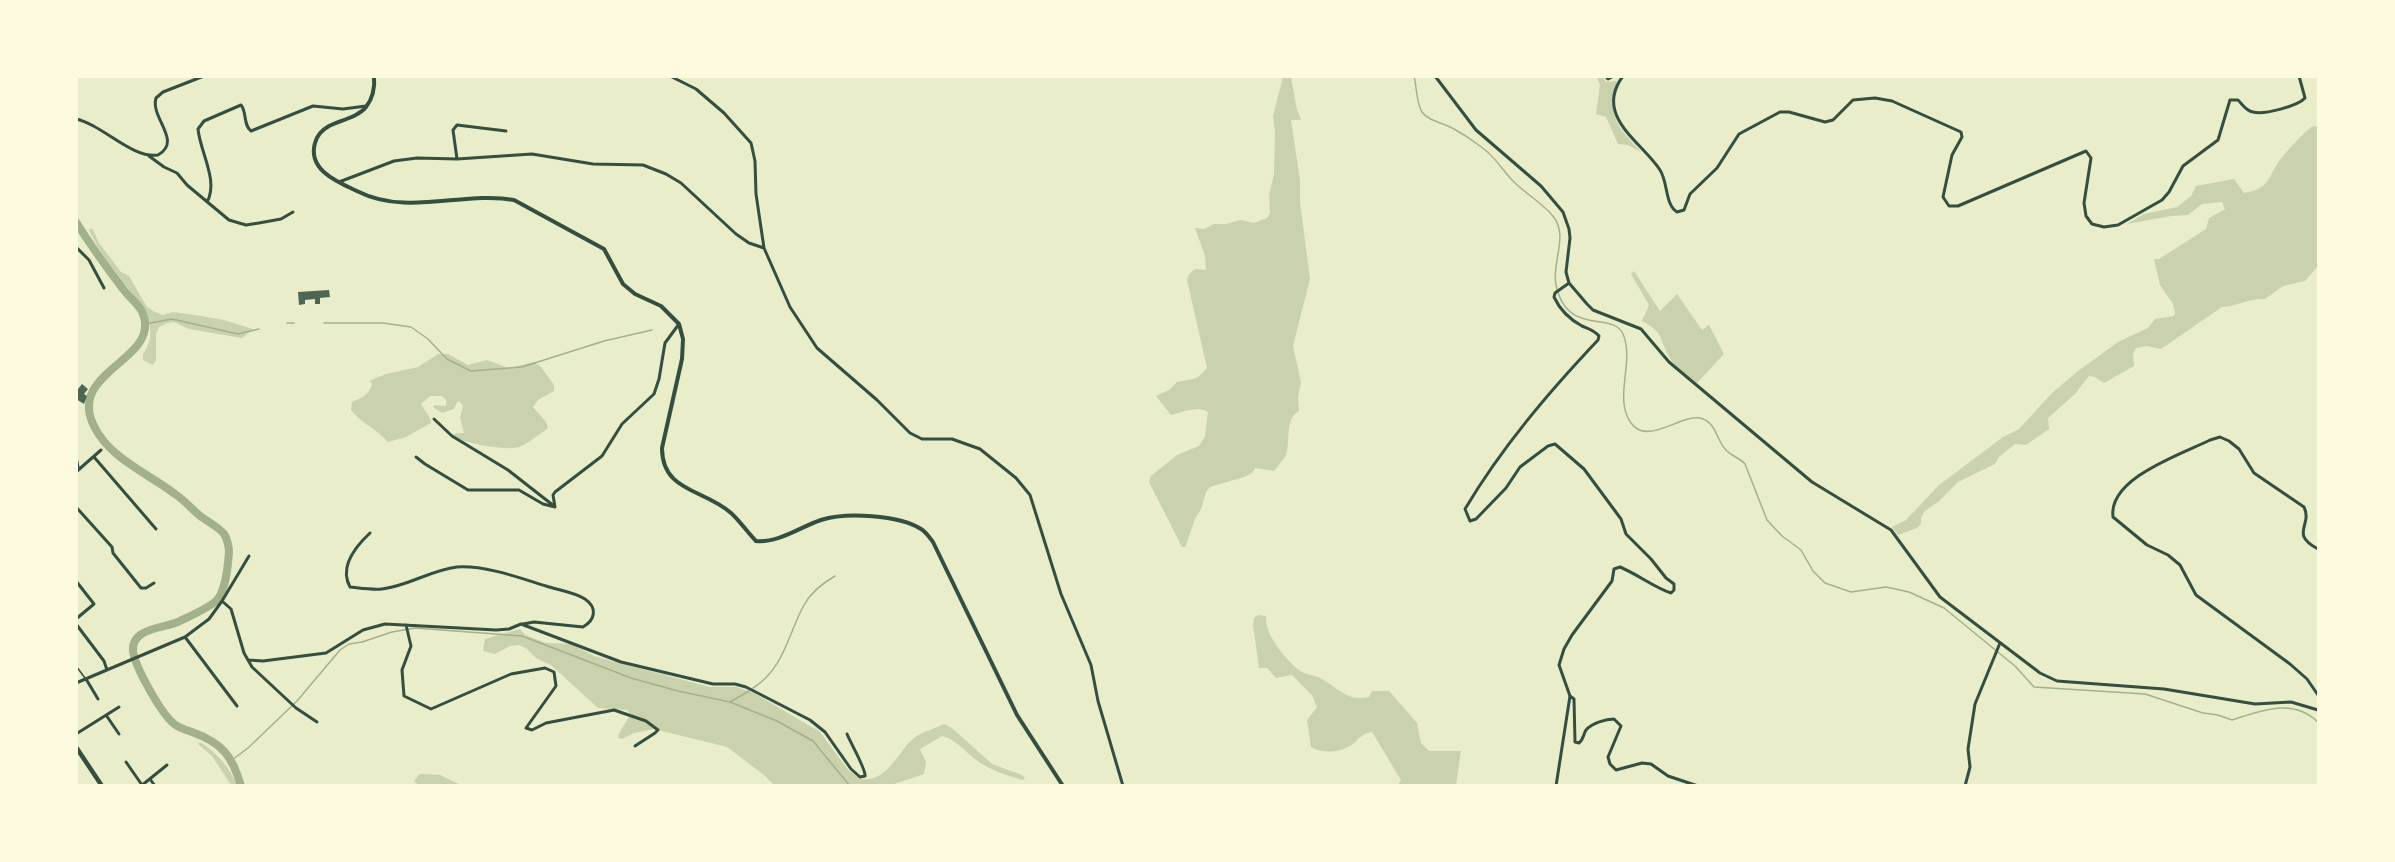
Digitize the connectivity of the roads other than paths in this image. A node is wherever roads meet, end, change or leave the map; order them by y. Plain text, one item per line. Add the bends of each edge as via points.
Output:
1 (204, 76) edge
2 (374, 76) edge
3 (670, 76) edge
4 (1435, 76) edge
5 (1605, 76) edge
6 (1614, 76) edge
7 (1623, 76) edge
8 (2299, 76) edge
9 (366, 106) junction
10 (76, 119) edge
11 (506, 131) dead end
12 (148, 155) junction
13 (457, 159) junction
14 (339, 182) junction
15 (207, 202) junction
16 (293, 212) dead end
17 (76, 247) edge
18 (764, 248) junction
19 (1569, 283) junction
20 (104, 288) dead end
21 (679, 324) junction
22 (434, 419) dead end
23 (101, 450) dead end
24 (76, 453) edge
25 (94, 457) junction
26 (416, 457) dead end
27 (78, 471) edge
28 (76, 507) edge
29 (555, 507) junction
30 (156, 529) dead end
31 (370, 533) dead end
32 (2319, 549) edge
33 (249, 556) dead end
34 (76, 581) edge
35 (154, 583) dead end
36 (222, 601) junction
37 (76, 619) edge
38 (76, 624) edge
39 (521, 624) junction
40 (406, 626) junction
41 (185, 637) junction
42 (1999, 645) junction
43 (248, 660) junction
44 (76, 666) edge
45 (106, 670) junction
46 (86, 680) junction
47 (76, 683) edge
48 (2319, 695) edge
49 (1569, 696) junction
50 (98, 699) dead end
51 (119, 706) dead end
52 (237, 706) dead end
53 (2319, 710) edge
54 (106, 715) junction
55 (317, 722) dead end
56 (76, 734) edge
57 (119, 734) dead end
58 (847, 734) dead end
59 (634, 746) dead end
60 (76, 747) edge
61 (126, 762) dead end
62 (167, 765) dead end
63 (150, 779) junction
64 (141, 785) edge
65 (102, 786) edge
66 (155, 786) edge
67 (1063, 786) edge
68 (1123, 786) edge
69 (1556, 786) edge
70 (1698, 786) edge
71 (1965, 786) edge

1 - 12 street via 156,98 154,105 168,146 158,155
2 - 9 main road via 373,93
3 - 18 street via 696,89 751,143
4 - 19 street via 1476,130 1541,186 1563,212 1569,229 1565,266
5 - 6 street
7 - 8 street via 1615,91 1617,118 1660,171 1677,212 1684,210 1690,194 1717,168 1734,140 1746,129 1780,112 1825,122 1833,120 1852,100 1864,97 1892,101 1961,132 1952,155 1944,201 1949,206 1958,206 2086,151 2091,158 2084,203 2088,221 2097,226 2118,225 2162,200 2183,166 2218,140 2230,100 2238,100 2255,113 2296,105 2305,98
9 - 14 main road via 329,126 316,139 317,165
9 - 15 street via 313,106 251,131 239,105 201,123 199,142 212,190
10 - 12 street
11 - 13 street via 457,125 453,130
12 - 15 street via 177,173
13 - 14 street via 394,160
13 - 18 street via 532,154 653,168 689,189 736,234
14 - 21 main road via 366,196 407,203 514,200 604,249 623,284 661,306
15 - 16 street via 229,220 246,225 281,219
17 - 20 street via 89,260
18 - 68 street via 790,307 823,354 910,433 922,439 952,439 980,448 1030,495 1061,594 1091,665
19 - 42 street via 1593,310 1641,329 1669,362 1812,482 1885,524 1940,597
19 - 49 street via 1554,297 1566,315 1594,330 1598,340 1557,382 1492,465 1464,509 1470,521 1476,519 1520,467 1556,444 1584,469 1621,519 1626,534 1674,584 1671,593 1642,576 1614,568 1612,581 1564,649 1559,665
21 - 29 street via 665,343 654,394 622,424 602,456 555,492
21 - 67 main road via 682,359 662,448 667,473 731,513 756,541 767,542 843,515 894,520 923,530 933,542 1017,715
22 - 29 street via 442,429 514,474
23 - 25 street
24 - 27 lane
25 - 27 street
25 - 30 street
26 - 29 street via 468,490 519,490
28 - 35 street via 112,547 141,588
31 - 39 street via 356,546 349,561 350,587 384,589 459,567 507,573 569,592 593,608 592,620 583,627
32 - 48 street via 2302,534 2307,516 2304,507 2254,473 2239,449 2220,437 2152,466 2125,488 2112,508 2113,517 2180,565 2196,595 2290,664
33 - 36 street
34 - 37 street via 94,603
36 - 41 street via 209,619
36 - 43 street via 231,609
38 - 45 street via 104,661
39 - 40 street via 496,630
39 - 58 street via 621,662 748,688 810,720 825,732 851,769 860,777 865,776 865,768
40 - 43 street via 373,627 326,653
40 - 59 street via 411,646 402,670 404,696 431,709 511,674 545,668 554,672 556,686 526,728 532,730 546,723 621,711 658,730
41 - 45 street
41 - 52 street
42 - 53 street via 2056,681 2163,689 2255,704 2291,702
42 - 71 street via 1975,704
43 - 55 street via 295,708
44 - 46 lane
45 - 46 street
46 - 47 street
46 - 50 street
49 - 69 street
49 - 70 street via 1574,699 1575,742 1583,740 1588,728 1614,719 1621,726 1608,757 1616,770 1642,762
51 - 54 street
54 - 56 street
54 - 57 street
60 - 65 main road
61 - 64 street
62 - 63 street
63 - 64 street
63 - 66 street

